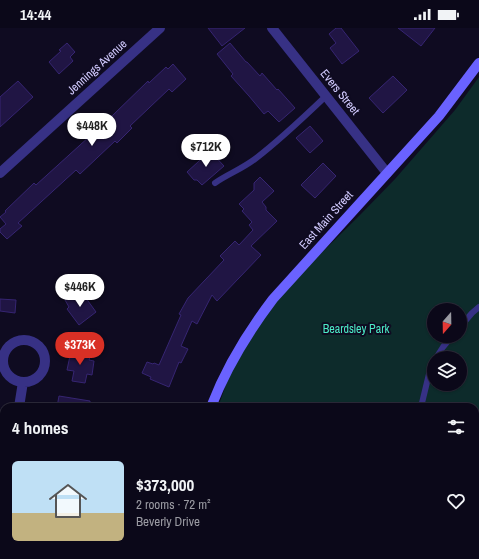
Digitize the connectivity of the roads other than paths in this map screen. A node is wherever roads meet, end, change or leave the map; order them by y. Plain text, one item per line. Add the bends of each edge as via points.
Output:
1 (160, 28) edge
2 (272, 28) edge
3 (479, 63) edge
4 (326, 96) junction
5 (387, 173) junction
6 (0, 174) edge
7 (215, 183) dead end
8 (479, 307) edge
9 (467, 319) edge
10 (2, 360) edge
11 (23, 382) junction
12 (427, 382) edge
13 (20, 403) edge
14 (213, 403) edge
15 (422, 403) edge

1 - 6 street, Jennings Avenue
2 - 4 street, Evers Street
3 - 5 main road, East Main Street via 439,116
4 - 5 street, Evers Street
4 - 7 lane via 254,160
5 - 14 main road, East Main Street via 260,316 236,353
8 - 9 lane
10 - 11 street via 6,372 17,381
10 - 11 street via 9,347 21,340 40,347 45,360 42,373 30,381
11 - 13 street
12 - 15 lane

